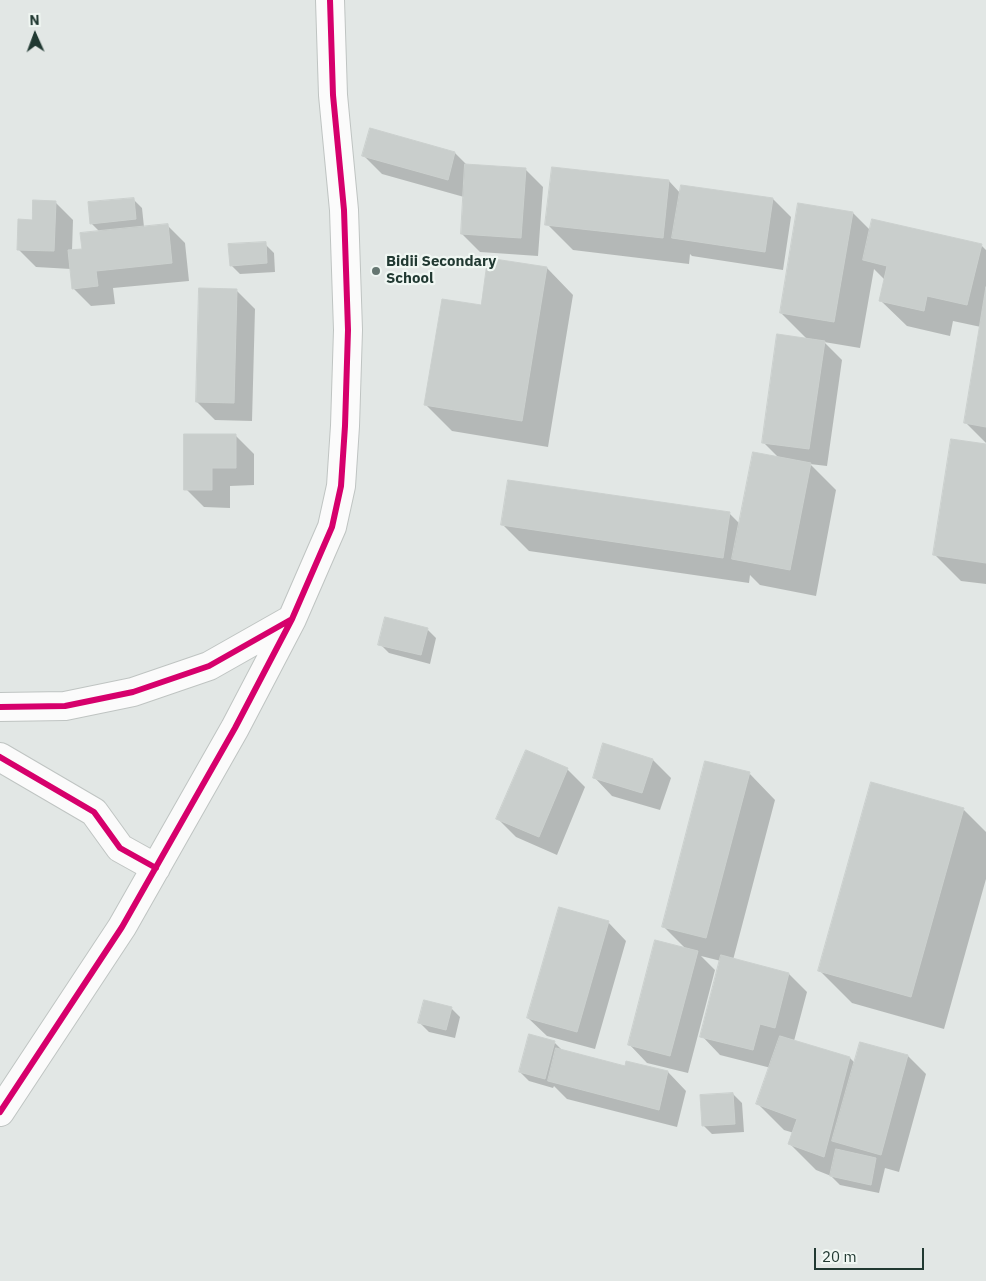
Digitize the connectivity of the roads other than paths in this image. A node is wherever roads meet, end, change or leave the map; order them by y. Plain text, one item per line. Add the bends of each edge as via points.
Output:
1 (330, 0) edge
2 (292, 618) junction
3 (0, 707) edge
4 (0, 757) edge
5 (156, 868) junction
6 (0, 1112) edge

1 - 2 street via 333,95 344,220 348,330 346,426 342,486 332,527
2 - 3 street via 210,666 133,692 65,706
2 - 5 street
4 - 5 street via 94,812 120,848
5 - 6 street via 122,927

